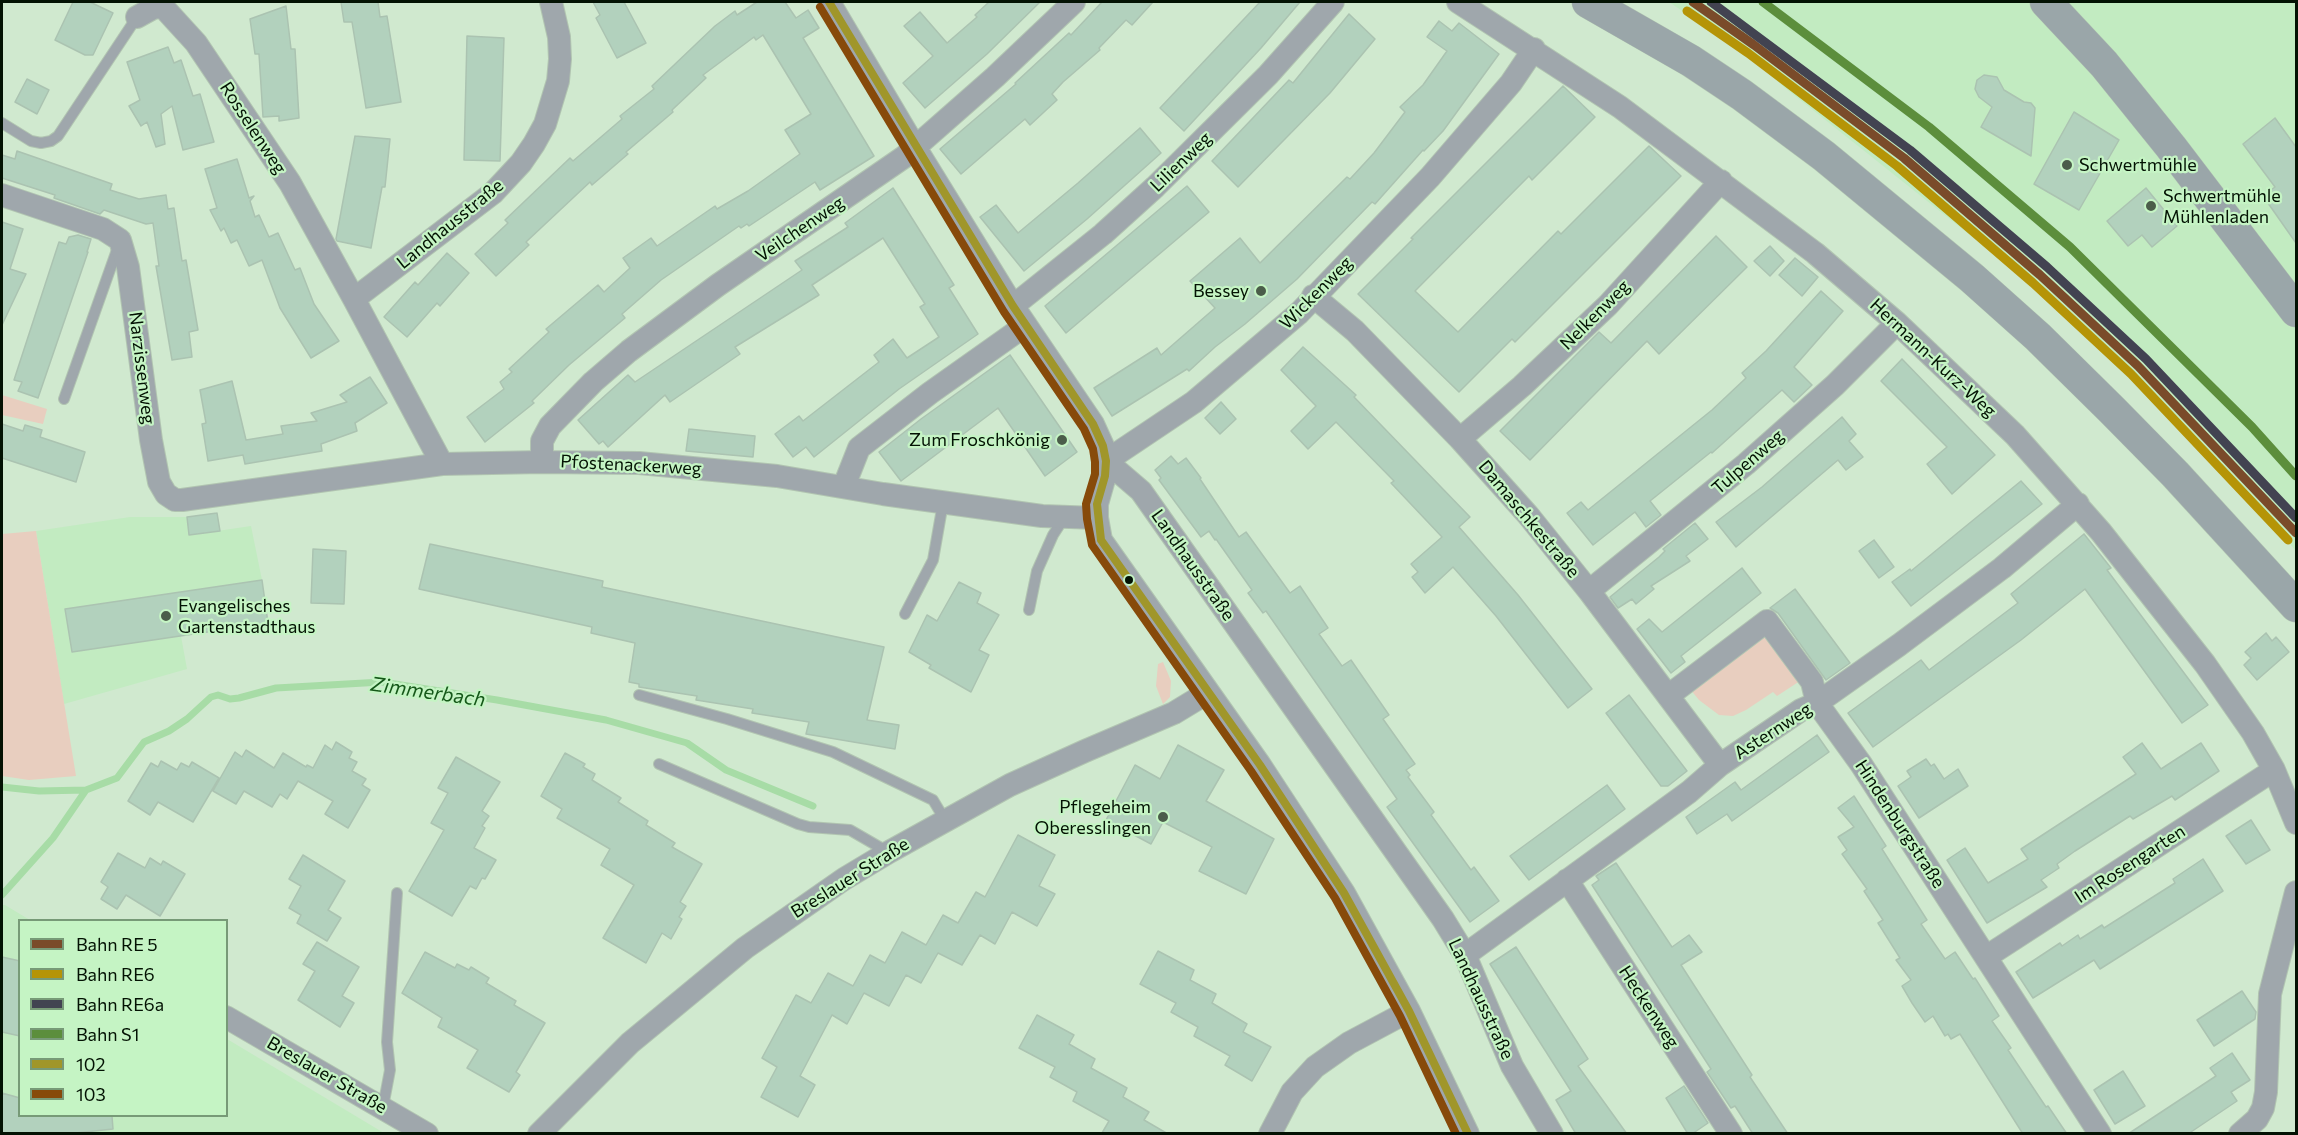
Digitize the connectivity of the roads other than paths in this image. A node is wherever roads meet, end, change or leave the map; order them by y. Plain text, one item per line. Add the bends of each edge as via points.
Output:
1 (551, 2) edge
2 (830, 2) edge
3 (1074, 2) edge
4 (1333, 2) edge
5 (1458, 2) edge
6 (1588, 2) edge
7 (2046, 2) edge
8 (137, 17) joint
9 (1534, 49) junction
10 (2, 123) edge
11 (915, 147) junction
12 (1721, 181) junction
13 (2, 195) edge
14 (120, 240) junction
15 (1313, 296) junction
16 (354, 299) junction
17 (1013, 306) junction
18 (2296, 311) edge
19 (1897, 323) junction
20 (1026, 325) junction
21 (64, 399) dead end
22 (1460, 439) junction
23 (1106, 461) junction
24 (542, 462) junction
25 (442, 464) junction
26 (844, 486) junction
27 (166, 494) joint
28 (943, 502) junction
29 (2078, 504) junction
30 (1064, 518) junction
31 (1097, 518) junction
32 (1589, 591) junction
33 (2296, 606) edge
34 (1029, 610) dead end
35 (905, 615) dead end
36 (1207, 693) junction
37 (639, 695) dead end
38 (1668, 696) junction
39 (1818, 703) junction
40 (659, 764) dead end
41 (1720, 765) junction
42 (2274, 770) junction
43 (945, 820) junction
44 (2296, 823) edge
45 (888, 852) junction
46 (1567, 880) junction
47 (2296, 892) edge
48 (398, 893) dead end
49 (1465, 955) junction
50 (1986, 957) junction
51 (1409, 1011) junction
52 (228, 1018) edge
53 (383, 1107) junction
54 (542, 1133) edge
55 (426, 1134) edge
56 (1269, 1134) edge
57 (1468, 1134) edge
58 (1552, 1134) edge
59 (1731, 1134) edge
60 (2100, 1134) edge
61 (2240, 1134) edge

1 - 16 street, Landhausstraße via 559,37 558,81 534,144 493,193
2 - 11 street
3 - 11 street, Veilchenweg
4 - 17 street, Lilienweg via 1268,75 1163,179 1103,234
5 - 9 street, Hermann-Kurz-Weg
6 - 33 main road via 1742,95 1824,156 1972,278 2112,410
7 - 18 main road via 2104,64
8 - 10 lane, Rosselenweg via 58,136 41,143 31,141
8 - 16 street, Rosselenweg via 155,7 164,8 196,43 290,183
9 - 12 street, Hermann-Kurz-Weg
9 - 15 street, Wickenweg via 1511,83 1430,177
11 - 17 street
11 - 24 street, Veilchenweg via 629,351 550,426 542,441
12 - 19 street, Hermann-Kurz-Weg
12 - 22 street, Nelkenweg via 1608,304
13 - 14 street via 103,229
14 - 21 lane
14 - 27 street, Narzissenweg via 128,267 151,440 159,482
15 - 22 street, Damaschkestraße via 1355,330
15 - 23 street, Wickenweg via 1299,313 1194,402
16 - 25 street, Rosselenweg
17 - 20 street
19 - 29 street, Hermann-Kurz-Weg via 2015,435
19 - 32 street, Tulpenweg via 1835,385 1746,464
20 - 23 street via 1093,424
20 - 26 street via 859,447
22 - 32 street, Damaschkestraße
23 - 31 street
23 - 49 street, Landhausstraße via 1141,491
24 - 25 street, Pfostenackerweg
24 - 26 street, Pfostenackerweg via 667,465
25 - 27 street, Pfostenackerweg via 182,500
26 - 28 street, Pfostenackerweg
28 - 30 street, Pfostenackerweg
28 - 35 lane via 933,560
29 - 39 street, Asternweg via 2002,568
29 - 42 street, Hermann-Kurz-Weg via 2205,664
30 - 31 street, Pfostenackerweg
30 - 34 lane via 1037,571
31 - 36 street via 1101,540
32 - 38 street, Damaschkestraße
36 - 43 street, Breslauer Straße via 1174,713 1010,785
36 - 51 street via 1260,765 1344,893
37 - 43 lane via 833,752 933,800
38 - 39 street, Hindenburgstraße via 1767,621 1812,682
38 - 41 street, Damaschkestraße
39 - 41 street, Asternweg via 1801,710
39 - 50 street, Hindenburgstraße
40 - 45 lane via 798,824 850,830
41 - 46 street, Asternweg via 1698,786
42 - 44 street, Hermann-Kurz-Weg
42 - 50 street, Im Rosengarten
43 - 45 street, Breslauer Straße
45 - 54 street, Breslauer Straße via 745,948 630,1042
46 - 49 street, Asternweg
46 - 59 street, Heckenweg
47 - 61 street via 2270,994 2263,1108
48 - 53 lane via 387,1042 390,1070
49 - 58 street, Landhausstraße via 1502,1044
50 - 60 street, Hindenburgstraße
51 - 56 street via 1349,1043 1315,1067 1292,1092
51 - 57 street
52 - 53 street, Breslauer Straße
53 - 55 street, Breslauer Straße

